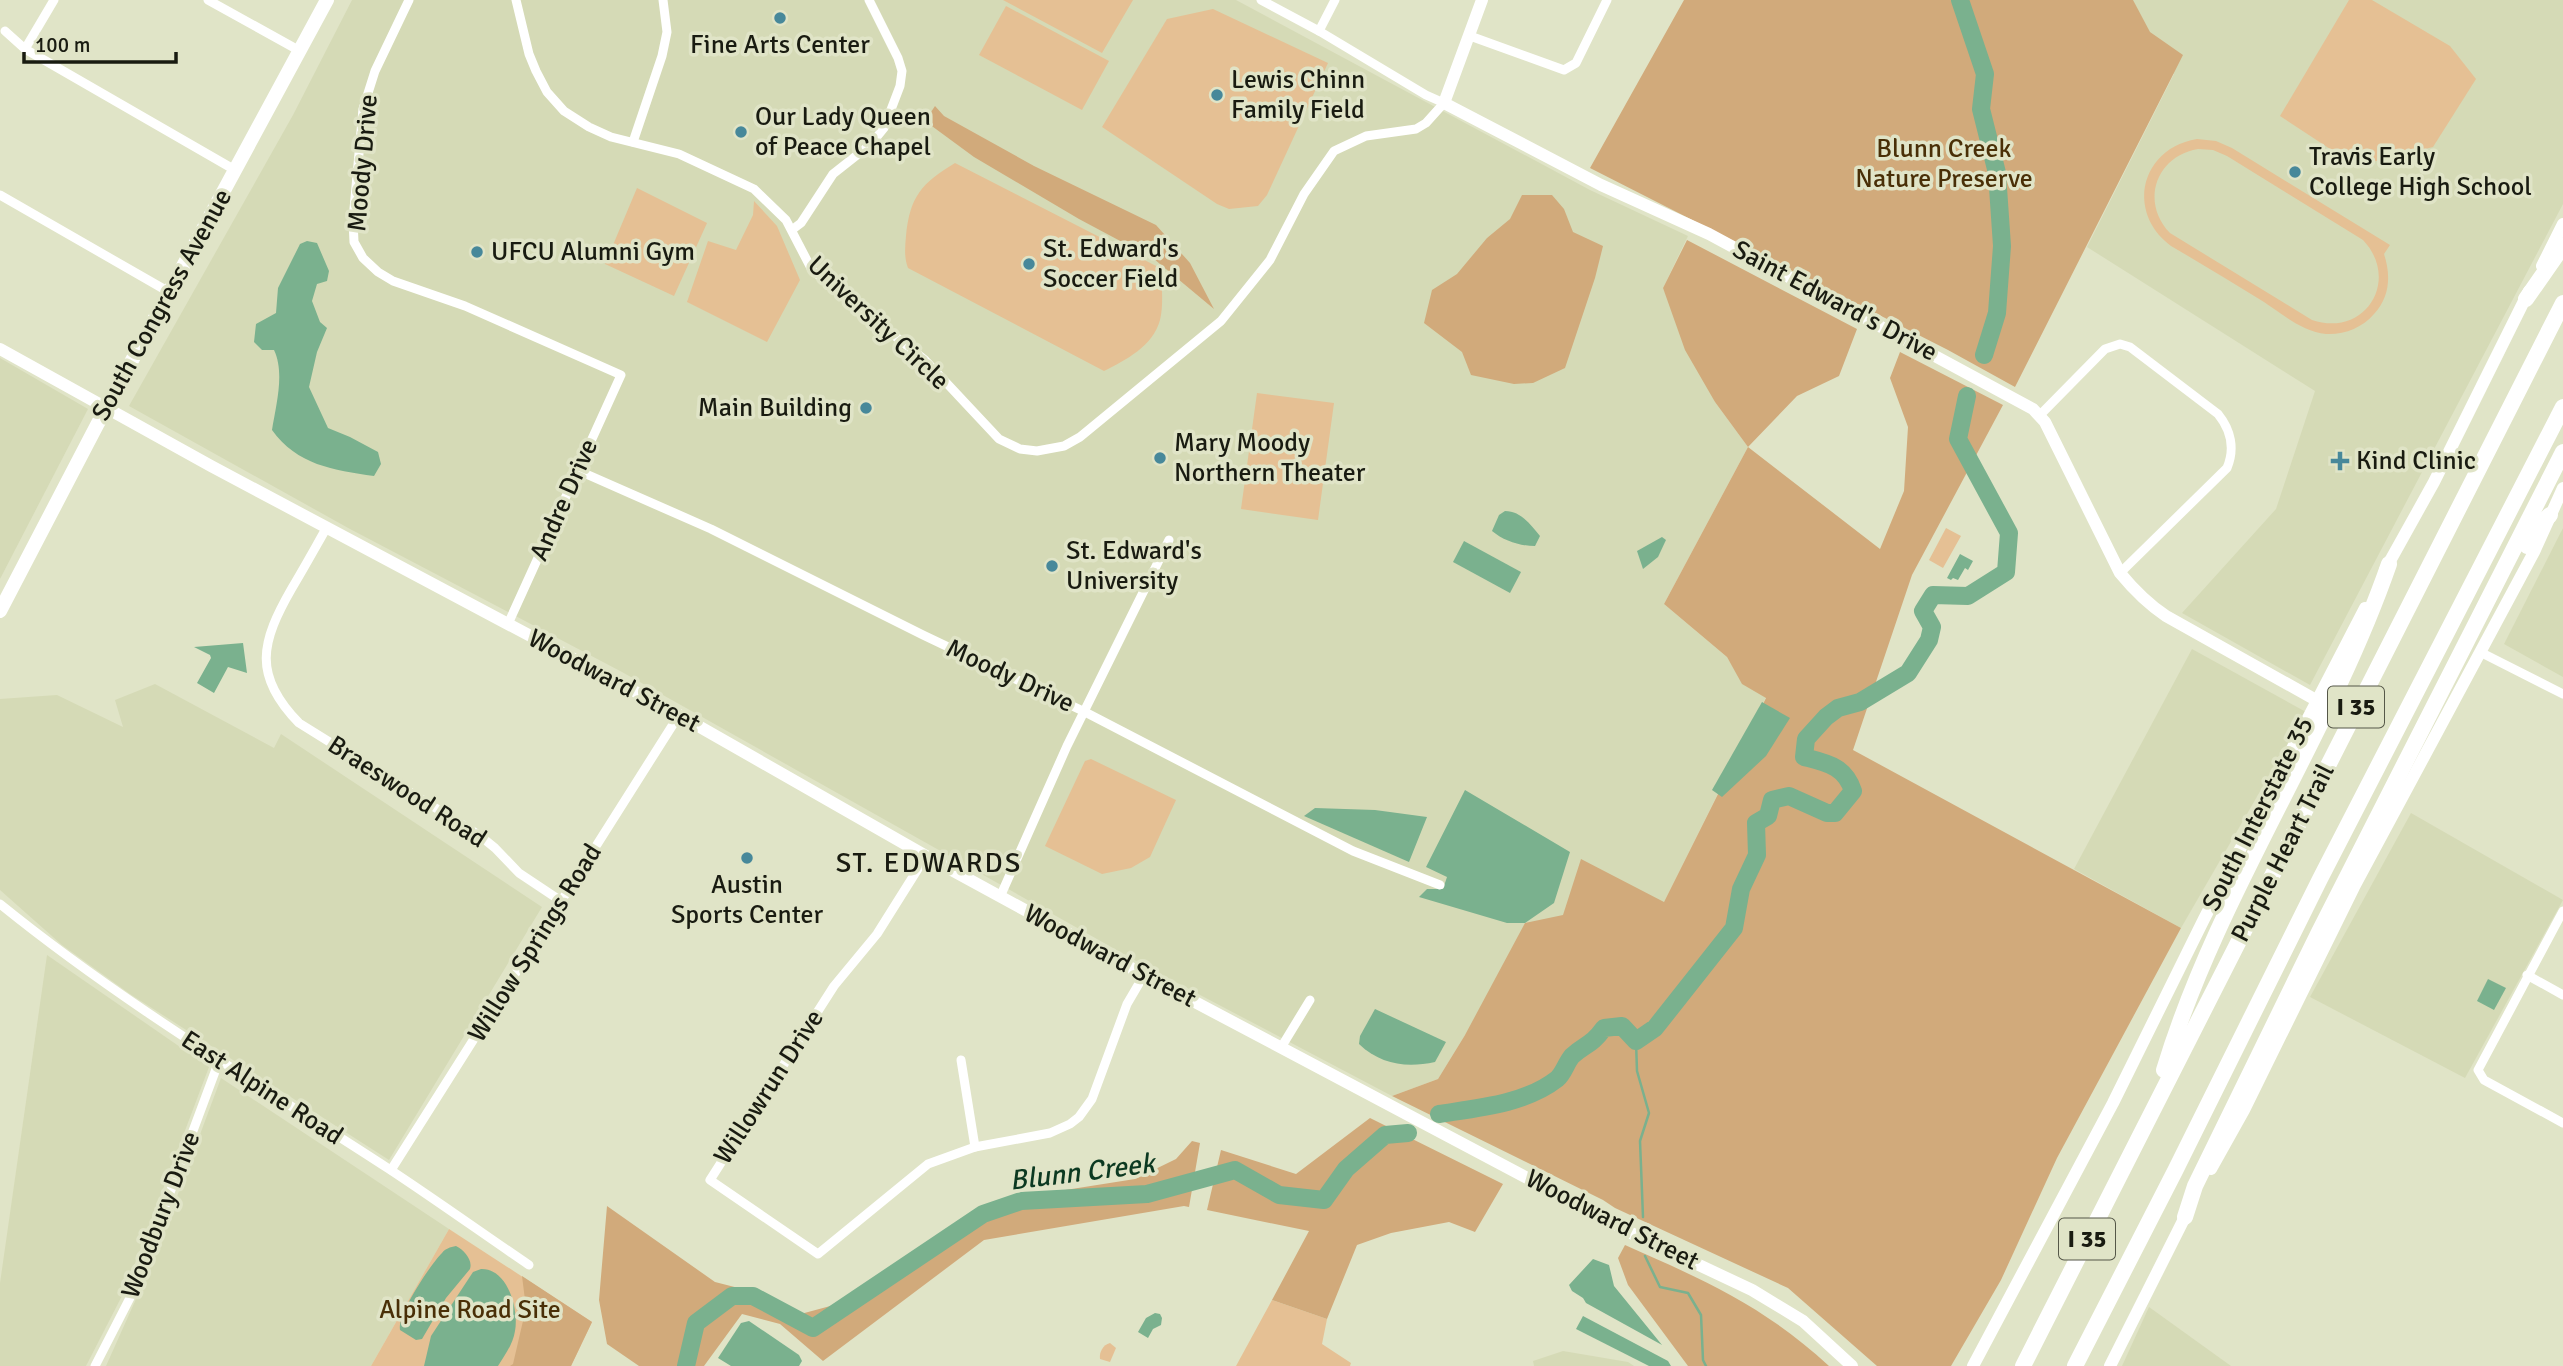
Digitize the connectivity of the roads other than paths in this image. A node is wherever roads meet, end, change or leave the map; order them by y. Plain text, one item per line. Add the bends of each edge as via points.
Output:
1 (54, 0) edge
2 (208, 0) edge
3 (327, 0) edge
4 (409, 0) edge
5 (516, 0) edge
6 (663, 0) edge
7 (869, 0) edge
8 (1261, 0) edge
9 (1335, 0) edge
10 (1482, 0) edge
11 (1607, 0) edge
12 (5, 31) dead end
13 (1319, 31) junction
14 (1470, 36) junction
15 (25, 50) junction
16 (300, 51) junction
17 (1444, 103) junction
18 (633, 142) junction
19 (235, 170) junction
20 (0, 195) edge
21 (2563, 224) edge
22 (793, 229) junction
23 (2563, 246) edge
24 (169, 292) junction
25 (2526, 299) junction
26 (2563, 303) edge
27 (0, 349) edge
28 (621, 375) joint
29 (2563, 407) edge
30 (106, 408) junction
31 (2040, 415) junction
32 (2563, 452) edge
33 (578, 470) junction
34 (2563, 488) edge
35 (2550, 515) junction
36 (327, 527) junction
37 (1169, 540) dead end
38 (2389, 564) junction
39 (2120, 573) junction
40 (0, 611) edge
41 (508, 624) junction
42 (2482, 653) junction
43 (2563, 694) edge
44 (2316, 700) junction
45 (1085, 712) junction
46 (679, 715) junction
47 (926, 856) junction
48 (2320, 879) junction
49 (1440, 885) dead end
50 (1000, 897) junction
51 (561, 901) junction
52 (0, 904) edge
53 (2563, 911) edge
54 (1144, 975) junction
55 (2527, 975) junction
56 (2563, 995) edge
57 (1310, 1000) dead end
58 (1282, 1046) junction
59 (961, 1060) dead end
60 (219, 1061) junction
61 (2151, 1112) junction
62 (2563, 1123) edge
63 (975, 1147) junction
64 (391, 1170) junction
65 (2185, 1217) junction
66 (528, 1265) dead end
67 (95, 1366) edge
68 (1852, 1366) edge
69 (1973, 1366) edge
70 (2022, 1366) edge
71 (2075, 1366) edge
72 (2110, 1366) edge

1 - 15 street
2 - 16 street
3 - 16 main road, South Congress Avenue
4 - 28 street, Moody Drive via 369,84 363,109 353,220 354,242 363,258 393,281 465,306
5 - 18 street, University Circle via 528,54 547,92 589,128
6 - 18 street via 667,32 662,56
7 - 22 street via 898,58 900,86 884,128 833,174
8 - 13 street, Saint Edward's Drive
9 - 13 street
10 - 14 street
11 - 14 street via 1576,63 1564,71
12 - 15 street
13 - 17 street, Saint Edward's Drive
14 - 17 street
15 - 19 street
16 - 19 main road, South Congress Avenue
17 - 22 street, University Circle via 1416,129 1366,136 1334,150 1304,194 1270,260 1221,321 1080,438 1053,449 1020,449 999,439 925,360 812,270
17 - 31 street, Saint Edward's Drive via 1601,185 1709,234 1980,378
18 - 22 street, University Circle via 679,154 754,189
19 - 24 main road, South Congress Avenue
20 - 24 street
21 - 25 street, South Interstate 35
23 - 25 highway
24 - 30 main road, South Congress Avenue
25 - 38 street, South Interstate 35
26 - 61 highway, Purple Heart Trail / I 35
27 - 30 street, Woodward Street
28 - 33 street, Andre Drive
29 - 48 highway, Purple Heart Trail / I 35
30 - 36 street, Woodward Street
30 - 40 main road, South Congress Avenue
31 - 39 street
31 - 39 street via 2105,348 2120,344 2138,353 2225,423 2231,443 2227,468
32 - 65 highway via 2319,932 2195,1186
33 - 41 street, Andre Drive
33 - 45 street, Moody Drive via 711,529
34 - 35 street
35 - 42 street
35 - 48 highway via 2537,527 2423,740 2356,842
36 - 41 street, Woodward Street
36 - 51 street, Braeswood Road via 269,632 267,672 283,706 299,723 479,835 520,873
37 - 45 street
38 - 44 street, South Interstate 35
38 - 61 highway via 2335,695 2213,939 2176,1029
39 - 44 street via 2166,616
41 - 46 street, Woodward Street
42 - 43 street
42 - 65 street via 2384,830 2244,1110
44 - 69 street, South Interstate 35 via 2119,1091
45 - 49 street, Moody Drive via 1353,851
45 - 50 street
46 - 47 street, Woodward Street
46 - 51 street, Willow Springs Road
47 - 50 street, Woodward Street
47 - 63 street, Willowrun Drive via 877,934 834,985 710,1180 818,1254 928,1164
48 - 71 highway, Purple Heart Trail / I 35
50 - 54 street, Woodward Street
51 - 64 street, Willow Springs Road
52 - 60 street, East Alpine Road via 74,962
53 - 55 street
54 - 58 street, Woodward Street
54 - 63 street, Willowrun Drive via 1127,1004 1092,1099 1079,1117 1050,1133
55 - 56 street
55 - 62 street via 2479,1074
57 - 58 street
58 - 68 street, Woodward Street via 1631,1233 1752,1290 1803,1321
59 - 63 street
60 - 64 street, East Alpine Road
60 - 67 street, Woodbury Drive via 133,1292
61 - 70 highway, Purple Heart Trail / I 35
64 - 66 street, East Alpine Road
65 - 72 street

